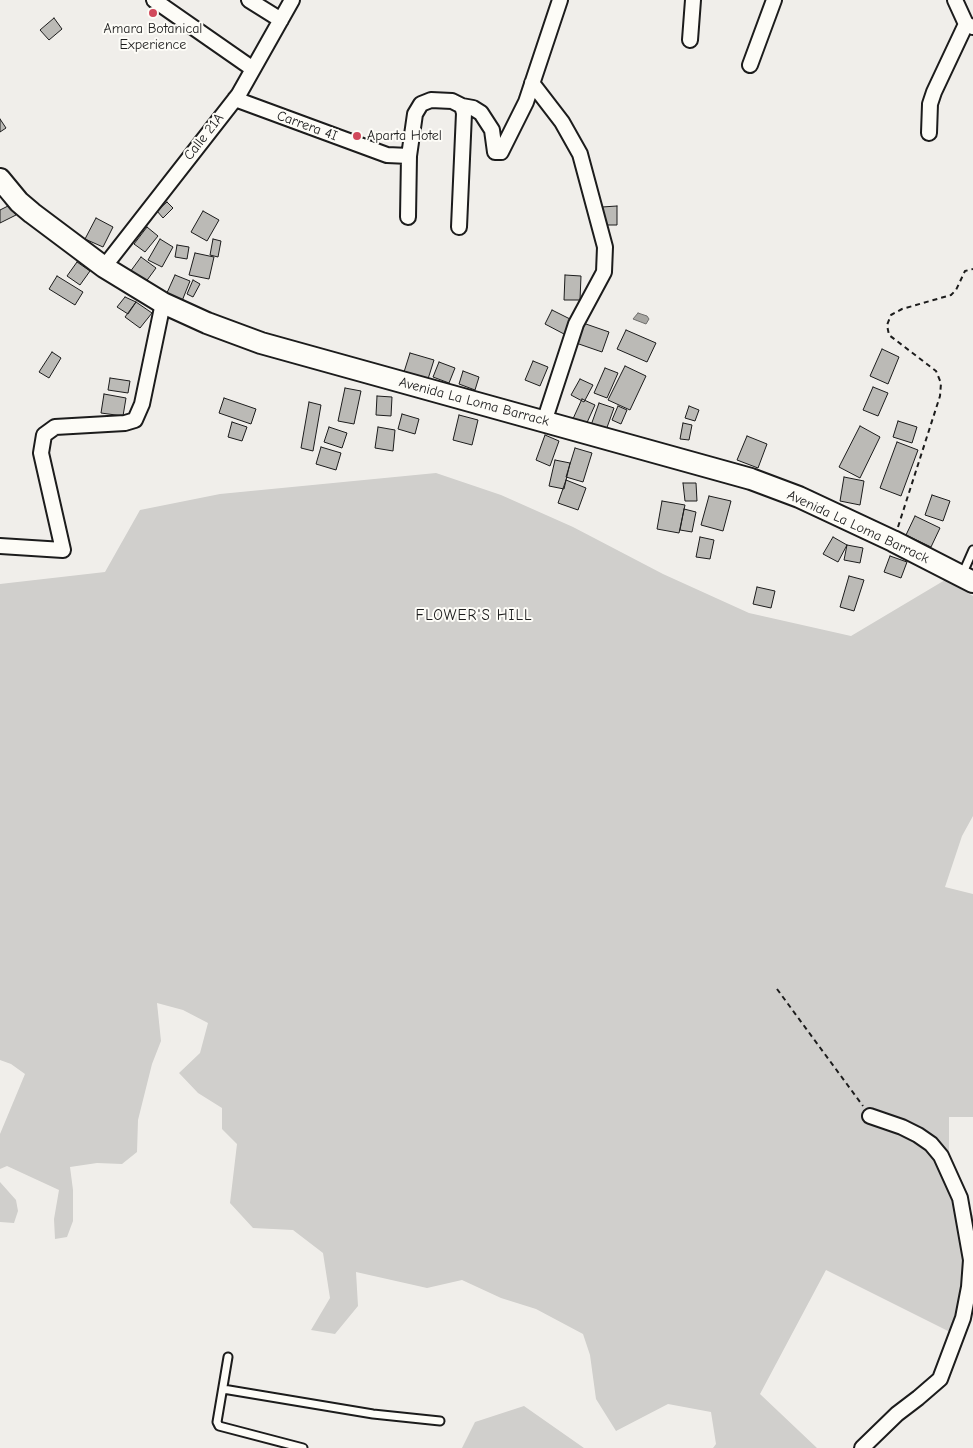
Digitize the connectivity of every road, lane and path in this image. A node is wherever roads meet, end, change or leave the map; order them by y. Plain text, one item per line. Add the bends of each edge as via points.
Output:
1 (154, 0) edge
2 (249, 0) edge
3 (292, 0) edge
4 (560, 0) edge
5 (693, 0) edge
6 (774, 0) edge
7 (955, 0) edge
8 (169, 4) edge
9 (281, 20) junction
10 (970, 26) edge
11 (690, 40) dead end
12 (750, 65) dead end
13 (253, 69) junction
14 (532, 83) junction
15 (235, 99) junction
16 (462, 106) junction
17 (929, 133) dead end
18 (409, 156) junction
19 (0, 179) edge
20 (408, 217) dead end
21 (459, 227) dead end
22 (104, 267) junction
23 (973, 269) edge
24 (162, 303) junction
25 (544, 422) junction
26 (894, 541) junction
27 (0, 546) edge
28 (973, 550) edge
29 (967, 580) edge
30 (777, 988) dead end
31 (870, 1116) joint
32 (228, 1357) dead end
33 (223, 1389) junction
34 (440, 1421) dead end
35 (304, 1448) edge
36 (862, 1448) edge

1 - 8 street
2 - 9 street
3 - 9 street, Calle 21A
4 - 14 street
5 - 11 street
6 - 12 street
7 - 10 street
8 - 13 street
9 - 13 street, Calle 21A
10 - 17 street via 934,92 930,104
13 - 15 street, Calle 21A
14 - 16 street via 517,123 501,152 495,152 492,130 481,113
14 - 25 street via 562,122 580,154 604,247 604,272 576,324
15 - 18 street, Carrera 4I via 387,155
15 - 22 street, Calle 21A
16 - 18 street via 452,101 431,100 421,104 415,114
16 - 21 street
18 - 20 street
19 - 22 main road, Avenida La Loma Barrack via 32,213
22 - 24 main road, Avenida La Loma Barrack
23 - 26 path via 965,271 950,295 902,309 892,315 887,325 889,335 936,371 941,383 940,396
24 - 25 main road, Avenida La Loma Barrack via 261,343
24 - 27 street via 142,404 135,420 55,427 44,435 41,452 62,550
25 - 26 main road, Avenida La Loma Barrack via 751,479
26 - 29 main road, Avenida La Loma Barrack
28 - 29 lane
30 - 31 path
31 - 36 street via 918,1135 941,1156 960,1198 970,1260 963,1318 940,1378 896,1414
32 - 33 lane
33 - 34 lane via 373,1414
33 - 35 lane via 219,1426

